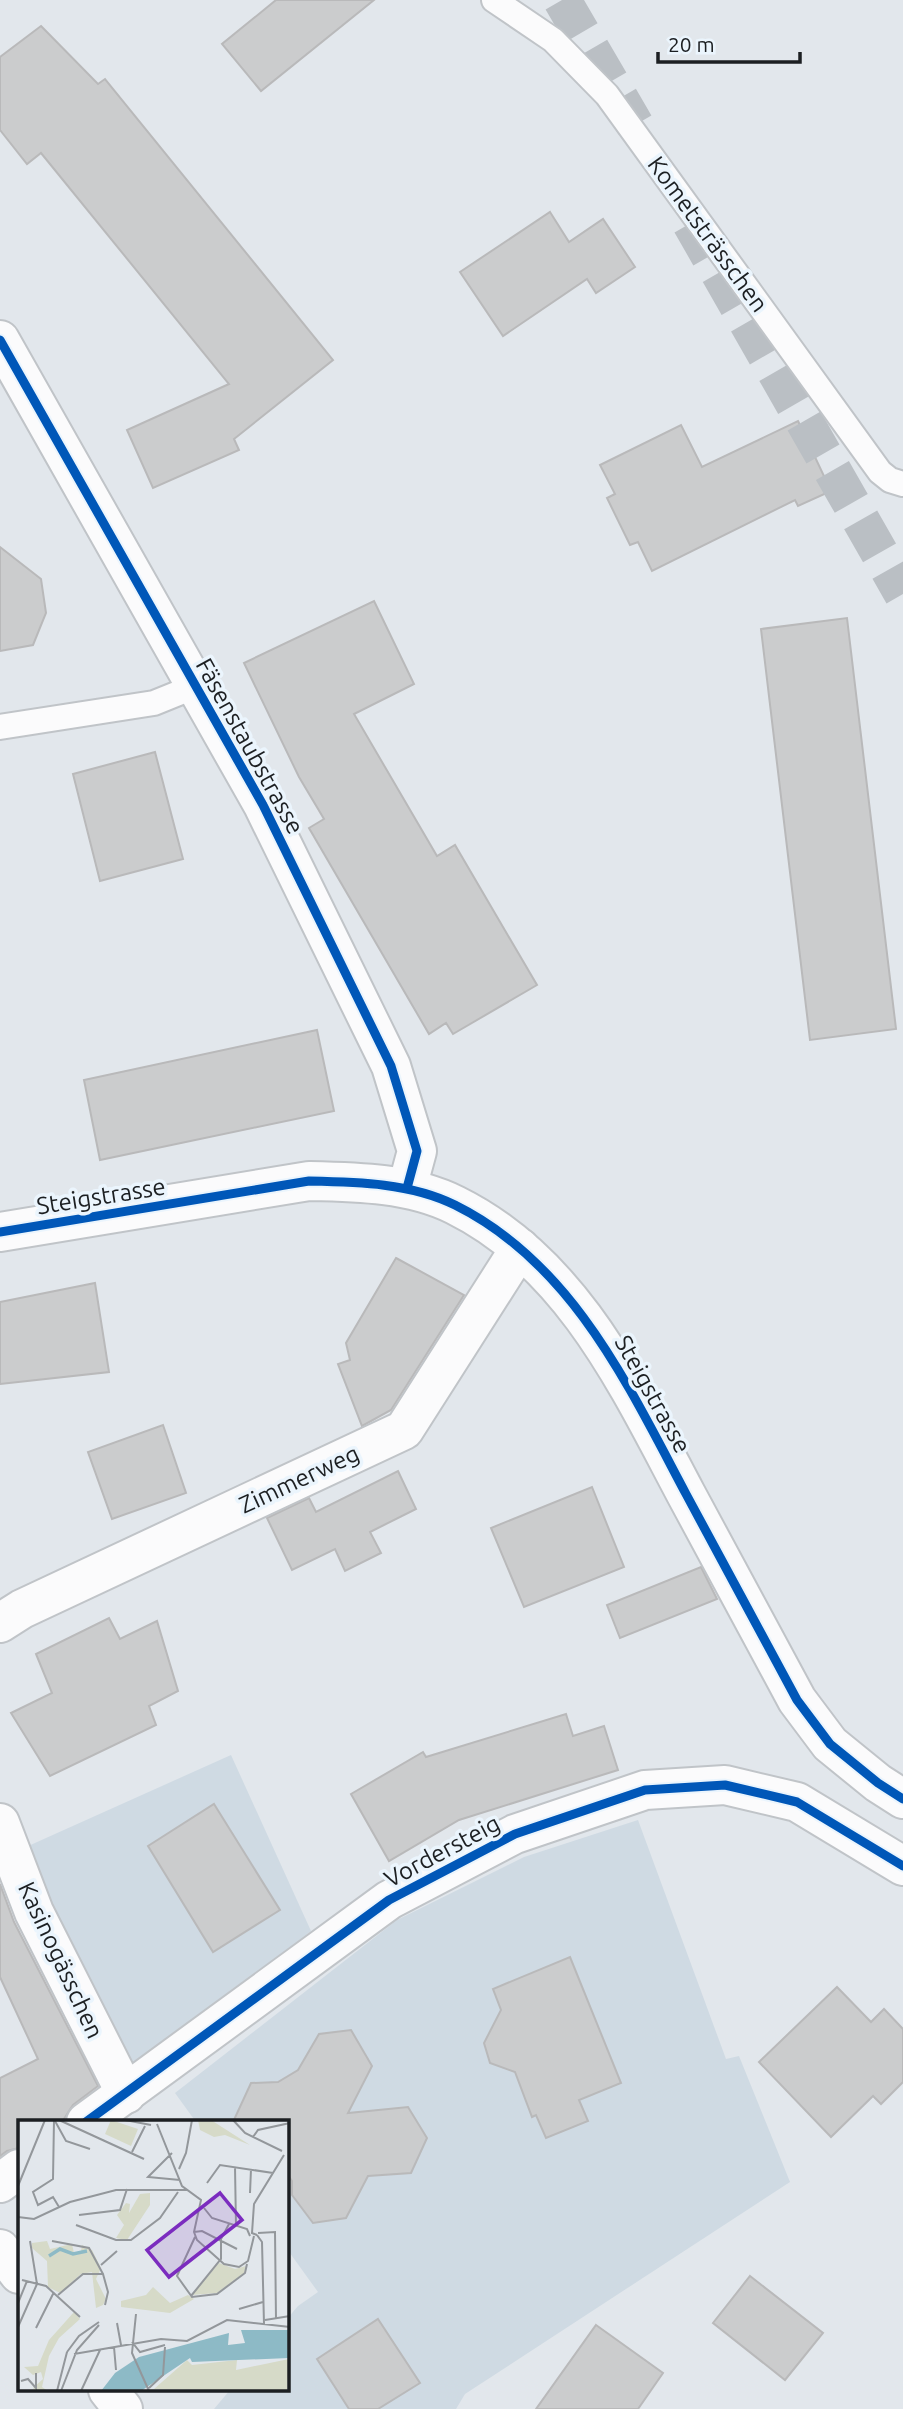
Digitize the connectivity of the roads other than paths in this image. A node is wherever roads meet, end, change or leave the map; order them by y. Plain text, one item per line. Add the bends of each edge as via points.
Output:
1 (494, 0) edge
2 (0, 340) edge
3 (903, 484) edge
4 (196, 686) junction
5 (0, 727) edge
6 (407, 1188) junction
7 (0, 1232) edge
8 (520, 1248) junction
9 (0, 1623) edge
10 (903, 1799) edge
11 (0, 1824) edge
12 (903, 1866) edge
13 (126, 2094) junction
14 (89, 2120) edge
15 (18, 2170) edge
16 (0, 2183) edge
17 (0, 2249) edge
18 (18, 2273) edge
19 (110, 2392) edge
20 (123, 2409) edge

1 - 3 lane, Kometsträsschen via 554,40 607,95 880,472
2 - 4 street, Fäsenstaubstrasse
4 - 5 lane via 154,703
4 - 6 street, Fäsenstaubstrasse via 263,805 391,1066 417,1151
6 - 7 street, Steigstrasse via 309,1181
6 - 8 street, Steigstrasse via 453,1204
8 - 9 street, Zimmerweg via 404,1430
8 - 10 street, Steigstrasse via 559,1286 597,1334 797,1700 831,1744
11 - 13 street, Kasinogässchen via 34,1912
12 - 13 street, Vordersteig via 797,1802 724,1785 645,1790 515,1834 389,1899
13 - 14 street, Vordersteig
15 - 16 street
17 - 18 street
19 - 20 street

